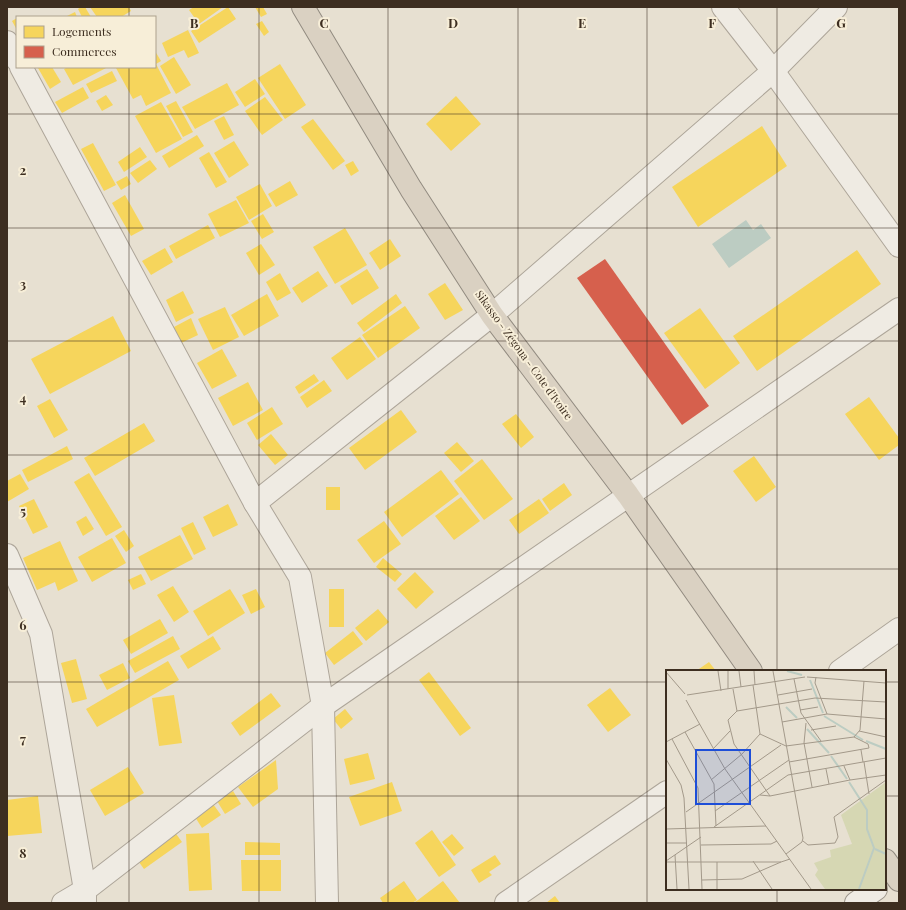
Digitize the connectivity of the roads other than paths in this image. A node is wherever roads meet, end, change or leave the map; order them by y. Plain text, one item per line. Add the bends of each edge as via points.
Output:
1 (303, 7) edge
2 (723, 7) edge
3 (836, 7) edge
4 (7, 42) edge
5 (16, 58) edge
6 (22, 68) edge
7 (773, 71) junction
8 (899, 246) edge
9 (899, 309) edge
10 (492, 315) junction
11 (628, 495) junction
12 (255, 503) junction
13 (7, 555) edge
14 (899, 630) edge
15 (750, 670) edge
16 (841, 670) edge
17 (323, 706) junction
18 (666, 793) edge
19 (875, 890) edge
20 (85, 896) edge
21 (63, 903) edge
22 (328, 903) edge
23 (506, 903) edge
24 (856, 903) edge

1 - 10 highway, Sikasso - Zégoua - Cote d'Ivoire via 411,189
2 - 7 street
3 - 7 street
4 - 5 street
6 - 12 street
7 - 8 street
7 - 10 street
9 - 11 street
10 - 11 highway, Sikasso - Zégoua - Cote d'Ivoire
10 - 12 street
11 - 15 highway, Sikasso - Zégoua - Cote d'Ivoire
11 - 17 street
12 - 17 street via 300,577
13 - 20 street via 41,634
14 - 16 street
17 - 20 street
17 - 22 street
18 - 23 street
19 - 24 street
20 - 21 street

